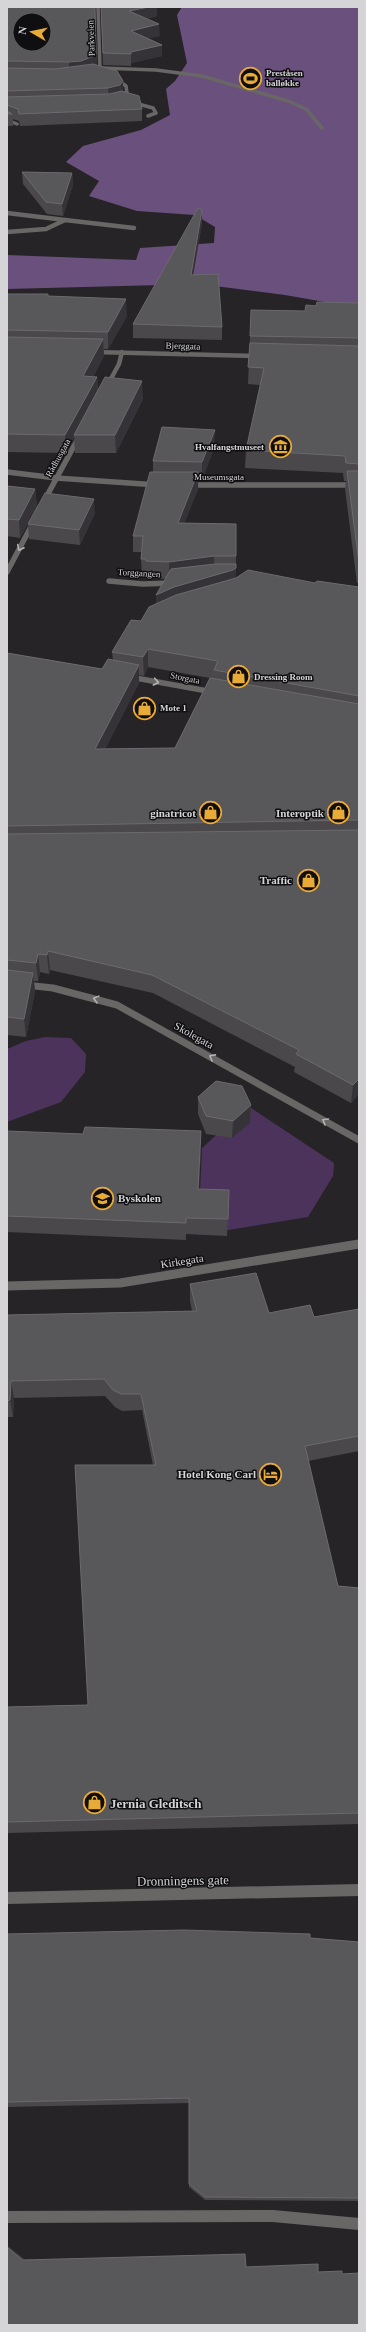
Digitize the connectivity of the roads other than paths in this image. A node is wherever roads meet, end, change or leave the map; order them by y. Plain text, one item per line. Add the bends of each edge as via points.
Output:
1 (98, 7) edge
2 (100, 68) junction
3 (95, 73) junction
4 (102, 74) edge
5 (88, 75) edge
6 (110, 76) edge
7 (122, 100) junction
8 (117, 102) edge
9 (148, 116) dead end
10 (7, 120) edge
11 (17, 124) edge
12 (322, 128) dead end
13 (7, 213) edge
14 (66, 220) junction
15 (134, 228) dead end
16 (7, 232) edge
17 (84, 352) edge
18 (122, 352) junction
19 (264, 356) edge
20 (102, 393) edge
21 (84, 427) edge
22 (7, 472) edge
23 (56, 478) junction
24 (166, 485) edge
25 (180, 485) edge
26 (359, 485) edge
27 (39, 510) edge
28 (36, 516) edge
29 (7, 572) edge
30 (109, 581) dead end
31 (181, 581) edge
32 (120, 675) edge
33 (220, 694) edge
34 (7, 983) edge
35 (359, 1140) edge
36 (359, 1244) edge
37 (7, 1286) edge
38 (359, 1890) edge
39 (7, 1898) edge
40 (7, 2217) edge
41 (359, 2224) edge

1 - 2 street, Parkveien
2 - 3 street, Parkveien
2 - 12 street via 156,70 202,76 288,101 306,109
3 - 4 street
3 - 5 street, Parkveien
6 - 7 street via 119,79 126,86 127,93
7 - 8 street
7 - 9 street via 153,108 156,113
10 - 11 street
13 - 14 street
14 - 15 street
14 - 16 street via 47,228
17 - 18 street, Bjerggata
18 - 19 street, Bjerggata
18 - 20 street via 119,364
21 - 23 street, Rådhusgata
22 - 23 street
23 - 24 street
23 - 27 street, Rådhusgata
25 - 26 street, Museumsgata
28 -> 29 street
30 - 31 street, Torggangen via 142,584
32 -> 33 street, Storgata
35 -> 34 street, Skolegata via 118,1005 53,988
36 - 37 street, Kirkegata via 120,1283
38 - 39 street, Dronningens gate
40 - 41 street via 272,2216

